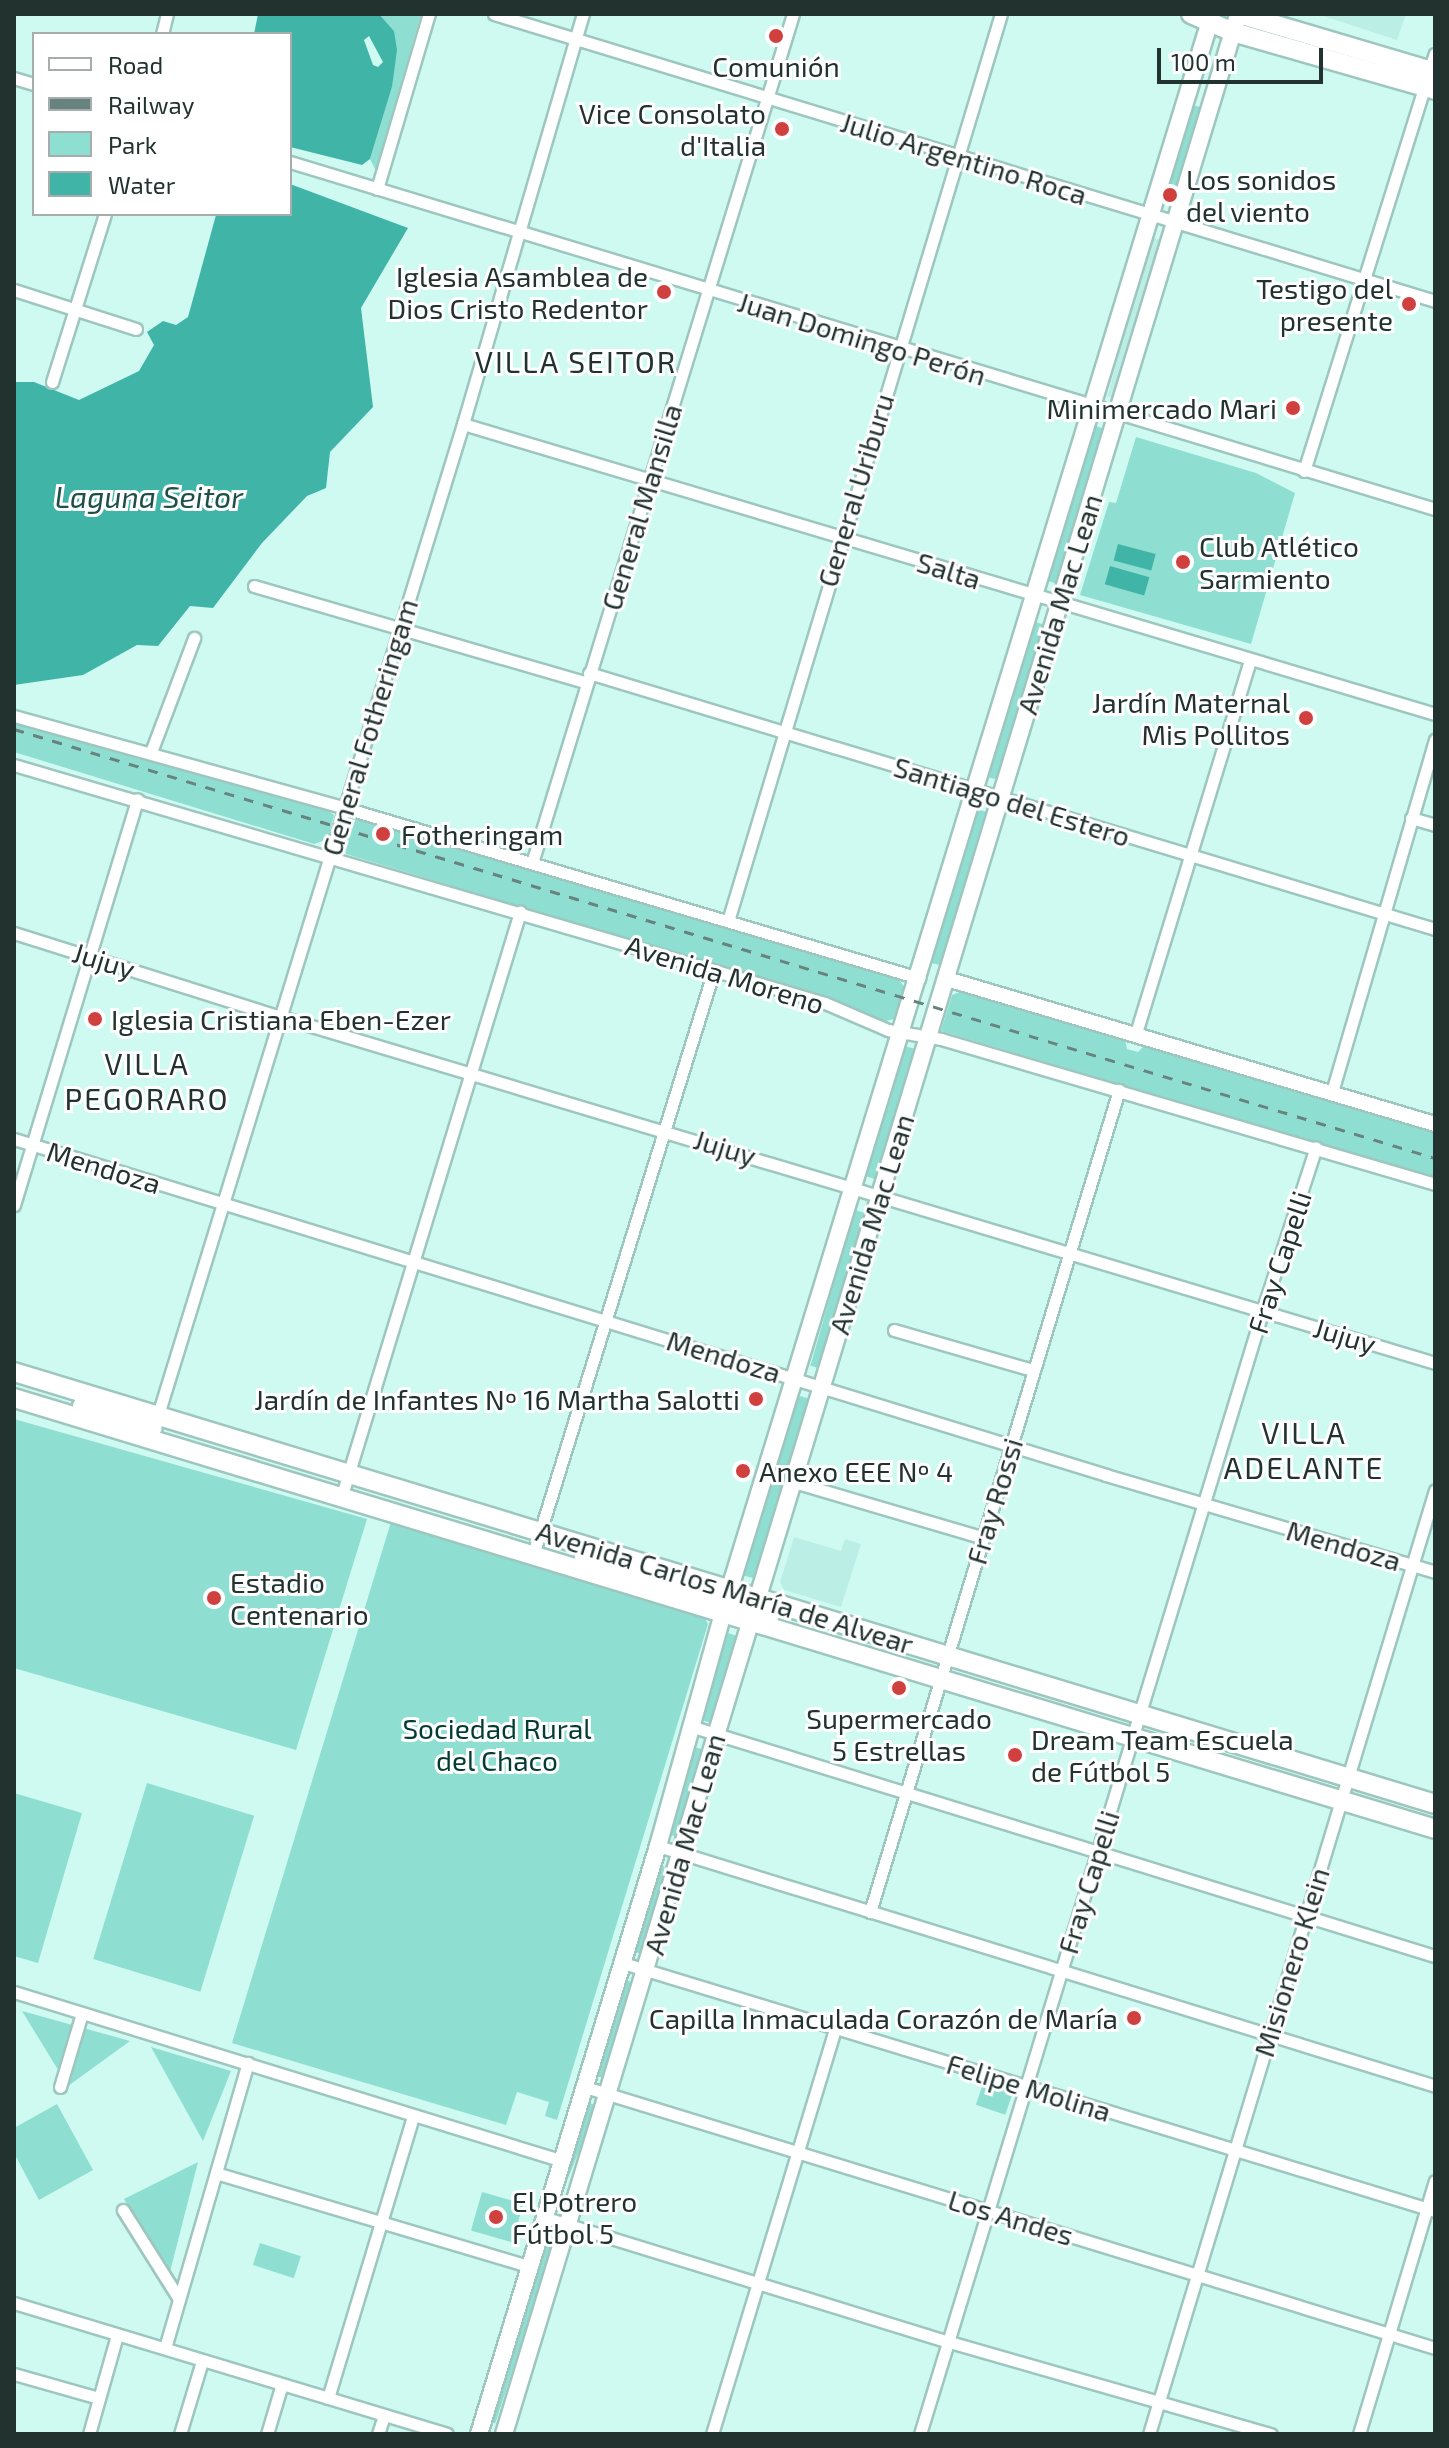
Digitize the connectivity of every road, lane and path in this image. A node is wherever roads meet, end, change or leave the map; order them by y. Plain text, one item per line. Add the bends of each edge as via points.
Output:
1 (429, 14) edge
2 (494, 14) edge
3 (583, 14) edge
4 (793, 14) edge
5 (1001, 14) edge
6 (1191, 14) edge
7 (1211, 17) edge
8 (1237, 20) edge
9 (575, 39) junction
10 (1197, 61) junction
11 (1222, 68) junction
12 (1432, 74) edge
13 (767, 98) junction
14 (1187, 98) junction
15 (1211, 104) junction
16 (958, 155) junction
17 (292, 163) edge
18 (377, 189) junction
19 (1151, 215) junction
20 (104, 216) edge
21 (1175, 222) junction
22 (517, 232) junction
23 (1365, 280) junction
24 (14, 290) edge
25 (708, 291) junction
26 (1435, 301) edge
27 (73, 309) junction
28 (136, 329) dead end
29 (898, 349) junction
30 (52, 382) dead end
31 (1092, 408) junction
32 (1116, 415) junction
33 (463, 424) junction
34 (1304, 471) junction
35 (650, 479) junction
36 (1435, 509) edge
37 (841, 538) junction
38 (254, 586) dead end
39 (1033, 595) junction
40 (1058, 603) junction
41 (398, 628) junction
42 (194, 638) dead end
43 (1250, 660) junction
44 (587, 678) junction
45 (1435, 714) edge
46 (14, 716) edge
47 (784, 733) junction
48 (1435, 740) edge
49 (151, 752) junction
50 (14, 765) edge
51 (974, 788) junction
52 (999, 797) junction
53 (137, 799) junction
54 (345, 808) junction
55 (1411, 818) junction
56 (1435, 825) edge
57 (331, 855) junction
58 (1192, 856) junction
59 (532, 863) junction
60 (520, 912) junction
61 (1383, 914) junction
62 (728, 921) junction
63 (1435, 929) edge
64 (14, 933) edge
65 (88, 955) junction
66 (714, 970) junction
67 (919, 978) junction
68 (947, 979) junction
69 (278, 1016) junction
70 (1136, 1033) junction
71 (900, 1034) junction
72 (927, 1039) junction
73 (472, 1073) junction
74 (1119, 1090) junction
75 (1332, 1092) junction
76 (1435, 1124) edge
77 (665, 1129) junction
78 (14, 1139) edge
79 (31, 1145) junction
80 (1316, 1147) junction
81 (1435, 1184) edge
82 (854, 1186) junction
83 (879, 1194) junction
84 (222, 1203) junction
85 (14, 1205) edge
86 (1070, 1252) junction
87 (413, 1262) junction
88 (1263, 1309) junction
89 (605, 1320) junction
90 (894, 1330) dead end
91 (1435, 1363) edge
92 (1033, 1370) junction
93 (14, 1372) edge
94 (796, 1378) junction
95 (14, 1385) edge
96 (822, 1386) junction
97 (14, 1398) edge
98 (154, 1428) junction
99 (1011, 1446) junction
100 (794, 1482) junction
101 (345, 1484) junction
102 (1435, 1490) edge
103 (1204, 1503) junction
104 (981, 1537) junction
105 (537, 1543) junction
106 (1413, 1565) junction
107 (1435, 1572) edge
108 (727, 1602) junction
109 (756, 1610) junction
110 (944, 1666) junction
111 (1136, 1725) junction
112 (690, 1726) junction
113 (716, 1734) junction
114 (1344, 1788) junction
115 (906, 1791) junction
116 (1435, 1804) edge
117 (1435, 1814) edge
118 (1435, 1829) edge
119 (658, 1846) junction
120 (680, 1853) junction
121 (1097, 1853) junction
122 (870, 1912) junction
123 (1304, 1916) junction
124 (1435, 1956) edge
125 (623, 1963) junction
126 (1061, 1970) junction
127 (647, 1971) junction
128 (14, 1992) edge
129 (82, 2013) junction
130 (835, 2029) junction
131 (1269, 2035) junction
132 (248, 2063) junction
133 (1026, 2086) junction
134 (1435, 2086) edge
135 (60, 2087) dead end
136 (585, 2087) junction
137 (610, 2094) junction
138 (413, 2116) junction
139 (1235, 2150) junction
140 (797, 2152) junction
141 (563, 2161) junction
142 (216, 2173) junction
143 (1435, 2181) edge
144 (988, 2209) junction
145 (123, 2210) dead end
146 (1431, 2210) edge
147 (546, 2218) junction
148 (380, 2222) junction
149 (569, 2225) junction
150 (531, 2267) junction
151 (1197, 2275) junction
152 (758, 2285) junction
153 (179, 2299) junction
154 (15, 2307) edge
155 (117, 2335) junction
156 (1390, 2335) junction
157 (946, 2341) junction
158 (165, 2348) junction
159 (1435, 2348) edge
160 (202, 2361) junction
161 (14, 2374) edge
162 (282, 2384) junction
163 (99, 2398) junction
164 (328, 2398) junction
165 (1158, 2402) junction
166 (384, 2415) junction
167 (89, 2434) edge
168 (180, 2434) edge
169 (267, 2434) edge
170 (378, 2434) edge
171 (447, 2434) edge
172 (479, 2434) edge
173 (504, 2434) edge
174 (712, 2434) edge
175 (920, 2434) edge
176 (1149, 2434) edge
177 (1271, 2434) edge
178 (1359, 2434) edge

1 - 18 street
2 - 9 street, Julio Argentino Roca
3 - 9 street, General Fotheringam
4 - 13 street, General Mansilla
5 - 16 street, General Uriburu
6 - 7 main road
7 - 8 main road
7 - 10 main road, Avenida Mac Lean
8 - 11 main road, Avenida Mac Lean
8 - 12 main road
9 - 13 street, Julio Argentino Roca
9 - 22 street, General Fotheringam
10 - 11 main road
10 - 14 main road, Avenida Mac Lean
11 - 15 main road, Avenida Mac Lean
12 - 23 street
13 - 16 street, Julio Argentino Roca
13 - 25 street, General Mansilla
14 - 15 main road
14 - 19 main road, Avenida Mac Lean
15 - 21 main road, Avenida Mac Lean
16 - 19 street, Julio Argentino Roca
16 - 29 street, General Uriburu
17 - 18 street, Juan Domingo Perón
18 - 22 street, Juan Domingo Perón
19 - 21 street, Julio Argentino Roca
19 - 31 main road, Avenida Mac Lean
20 - 27 street
21 - 23 street, Julio Argentino Roca
21 - 32 main road, Avenida Mac Lean
22 - 25 street, Juan Domingo Perón
22 - 33 street, General Fotheringam
23 - 26 street, Julio Argentino Roca
23 - 34 street
24 - 27 street
25 - 29 street, Juan Domingo Perón
25 - 35 street, General Mansilla
27 - 28 street
27 - 30 street
29 - 31 street, Juan Domingo Perón
29 - 37 street, General Uriburu
31 - 32 street, Juan Domingo Perón
31 - 39 main road, Avenida Mac Lean
32 - 34 street, Juan Domingo Perón
32 - 40 main road, Avenida Mac Lean
33 - 35 street, Salta
33 - 41 street, General Fotheringam
34 - 36 street, Juan Domingo Perón
35 - 37 street, Salta
35 - 44 street, General Mansilla
37 - 39 street, Salta
37 - 47 street, General Uriburu
38 - 41 street, Santiago del Estero
39 - 40 street, Salta
39 - 51 main road, Avenida Mac Lean
40 - 43 street, Salta
40 - 52 main road, Avenida Mac Lean
41 - 44 street, Santiago del Estero
41 - 54 street, General Fotheringam
42 - 49 street
43 - 45 street, Salta
43 - 58 street
44 - 47 street, Santiago del Estero
44 - 59 street, General Mansilla
46 - 49 street, Avenida Moreno
47 - 51 street, Santiago del Estero
47 - 62 street, General Uriburu
48 - 55 street
49 - 54 street, Avenida Moreno
50 - 53 street, Avenida Moreno
51 - 52 street, Santiago del Estero
51 - 67 main road, Avenida Mac Lean
52 - 58 street, Santiago del Estero
52 - 68 main road, Avenida Mac Lean
53 - 57 street, Avenida Moreno
53 - 65 street
54 - 57 street, General Fotheringam
54 - 59 street, Avenida Moreno
55 - 56 street
55 - 61 street
57 - 60 street, Avenida Moreno
57 - 69 street, General Fotheringam
58 - 61 street, Santiago del Estero
58 - 70 street
59 - 62 street, Avenida Moreno
60 - 66 street, Avenida Moreno
60 - 73 street
61 - 63 street, Santiago del Estero
61 - 75 street
62 - 67 street, Avenida Moreno
64 - 65 street, Jujuy
65 - 69 street, Jujuy
65 - 79 street
66 - 71 street, Avenida Moreno via 825,1003
66 - 77 street
67 - 68 main road, Avenida Moreno
67 - 71 main road, Avenida Mac Lean
68 - 70 street, Avenida Moreno
68 - 72 main road, Avenida Mac Lean
69 - 73 street, Jujuy
69 - 84 street, General Fotheringam
70 - 75 street, Avenida Moreno
71 - 72 street, Avenida Moreno
71 - 82 main road, Avenida Mac Lean
72 - 74 street, Avenida Moreno
72 - 83 main road, Avenida Mac Lean
73 - 77 street, Jujuy
73 - 87 street
74 - 80 street, Avenida Moreno
74 - 86 street, Fray Rossi
75 - 76 street, Avenida Moreno
77 - 82 street, Jujuy
77 - 89 street
78 - 79 street, Mendoza
79 - 84 street, Mendoza
79 - 85 street
80 - 81 street, Avenida Moreno
80 - 88 street, Fray Capelli
82 - 83 street, Jujuy
82 - 94 main road, Avenida Mac Lean
83 - 86 street, Jujuy
83 - 96 main road, Avenida Mac Lean
84 - 87 street, Mendoza
84 - 98 street, General Fotheringam
86 - 88 street, Jujuy
86 - 92 street, Fray Rossi
87 - 89 street, Mendoza
87 - 101 street
88 - 91 street, Jujuy
88 - 103 street, Fray Capelli
89 - 94 street, Mendoza
89 - 105 street
90 - 92 street
92 - 99 street, Fray Rossi
93 - 98 main road, Avenida Carlos María de Alvear
94 - 96 street, Mendoza
94 - 108 main road, Avenida Mac Lean
95 - 98 main road, Avenida Carlos María de Alvear
96 - 99 street, Mendoza
96 - 100 main road, Avenida Mac Lean
97 - 98 main road, Avenida Carlos María de Alvear
98 - 101 main road, Avenida Carlos María de Alvear
99 - 103 street, Mendoza
99 - 104 street, Fray Rossi
100 - 104 street
100 - 109 main road, Avenida Mac Lean
101 - 105 main road, Avenida Carlos María de Alvear
102 - 106 street, Misionero Klein
103 - 106 street, Mendoza
103 - 111 street, Fray Capelli
104 - 110 street, Fray Rossi
105 - 108 main road, Avenida Carlos María de Alvear
106 - 107 street, Mendoza
106 - 114 street, Misionero Klein
108 - 109 main road, Avenida Carlos María de Alvear
108 - 112 main road, Avenida Mac Lean
109 - 110 main road, Avenida Carlos María de Alvear
109 - 113 main road, Avenida Mac Lean
110 - 111 main road, Avenida Carlos María de Alvear
110 - 115 street, Fray Rossi
111 - 114 main road, Avenida Carlos María de Alvear
111 - 121 street, Fray Capelli
112 - 113 street
112 - 119 main road, Avenida Mac Lean
113 - 115 street
113 - 120 main road, Avenida Mac Lean
114 - 116 main road, Avenida Carlos María de Alvear
114 - 117 main road, Avenida Carlos María de Alvear
114 - 118 main road, Avenida Carlos María de Alvear
114 - 123 street, Misionero Klein
115 - 121 street
115 - 122 street, Fray Rossi
119 - 120 street
119 - 125 main road, Avenida Mac Lean
120 - 122 street
120 - 127 main road, Avenida Mac Lean
121 - 123 street
121 - 126 street, Fray Capelli
122 - 126 street
123 - 124 street
123 - 131 street, Misionero Klein
125 - 127 street, Felipe Molina
125 - 136 main road, Avenida Mac Lean
126 - 131 street
126 - 133 street, Fray Capelli
127 - 130 street, Felipe Molina
127 - 137 main road, Avenida Mac Lean
128 - 129 street
129 - 132 street
129 - 135 street
130 - 133 street, Felipe Molina
130 - 140 street
131 - 134 street
131 - 139 street, Misionero Klein
132 - 138 street
132 - 142 street
133 - 139 street, Felipe Molina
133 - 144 street, Fray Capelli
136 - 137 street, Los Andes
136 - 141 main road, Avenida Mac Lean
137 - 140 street, Los Andes
137 - 149 main road, Avenida Mac Lean
138 - 141 street
138 - 148 street
139 - 146 street, Felipe Molina
139 - 151 street, Misionero Klein
140 - 144 street, Los Andes
140 - 152 street
141 - 147 main road, Avenida Mac Lean
142 - 148 street
142 - 153 street
143 - 146 street
144 - 151 street, Los Andes
144 - 157 street, Fray Capelli
145 - 153 street
146 - 156 street
147 - 149 street
147 - 150 main road, Avenida Mac Lean
148 - 150 street
148 - 164 street
149 - 152 street
149 - 173 main road, Avenida Mac Lean
150 - 172 main road, Avenida Mac Lean
151 - 156 street, Los Andes
151 - 165 street, Misionero Klein
152 - 157 street
152 - 174 street
153 - 158 street
154 - 155 street
155 - 158 street
155 - 163 street
156 - 159 street, Los Andes
156 - 178 street
157 - 165 street
157 - 175 street, Fray Capelli
158 - 160 street
160 - 162 street
160 - 168 street
161 - 163 street
162 - 164 street
162 - 169 street
163 - 167 street
164 - 166 street
165 - 176 street, Misionero Klein
165 - 177 street
166 - 170 street
166 - 171 street

